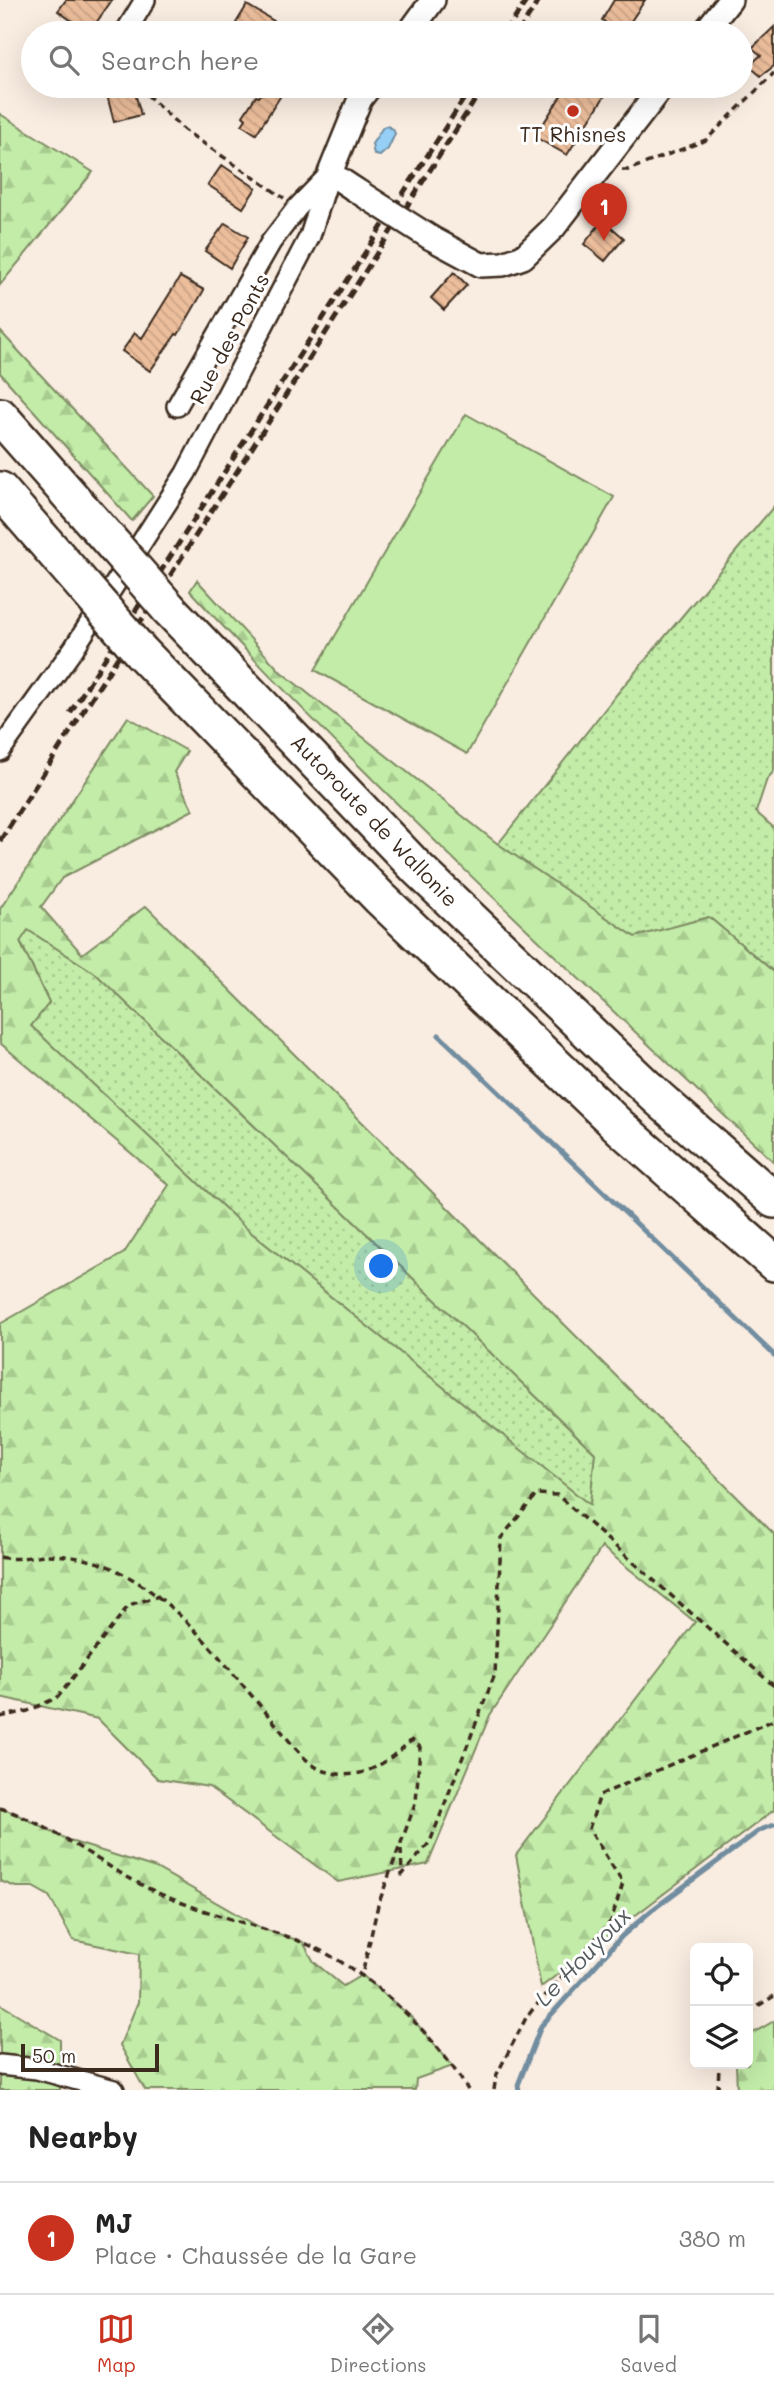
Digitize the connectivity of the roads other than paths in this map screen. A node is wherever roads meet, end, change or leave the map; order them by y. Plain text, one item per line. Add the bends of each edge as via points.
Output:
1 (145, 0) edge
2 (433, 0) edge
3 (730, 0) edge
4 (132, 21) edge
5 (417, 21) edge
6 (713, 21) edge
7 (361, 98) edge
8 (654, 98) edge
9 (330, 173) junction
10 (177, 406) dead end
11 (0, 416) edge
12 (0, 490) edge
13 (0, 751) edge
14 (774, 1200) edge
15 (774, 1263) edge
16 (0, 2066) edge
17 (114, 2090) edge

1 - 4 street
2 - 5 street
3 - 6 street
7 - 9 street
8 - 9 street, bridge via 554,227 523,257 503,264 481,264
9 - 10 street, Rue des Ponts via 271,242
9 - 13 street, Rue des Ponts via 310,236 186,472 74,648
11 - 14 highway, Autoroute de Wallonie, bridge via 169,609 417,869 658,1098
12 - 15 highway, bridge via 141,652 380,898 622,1129
16 - 17 street via 37,2069

